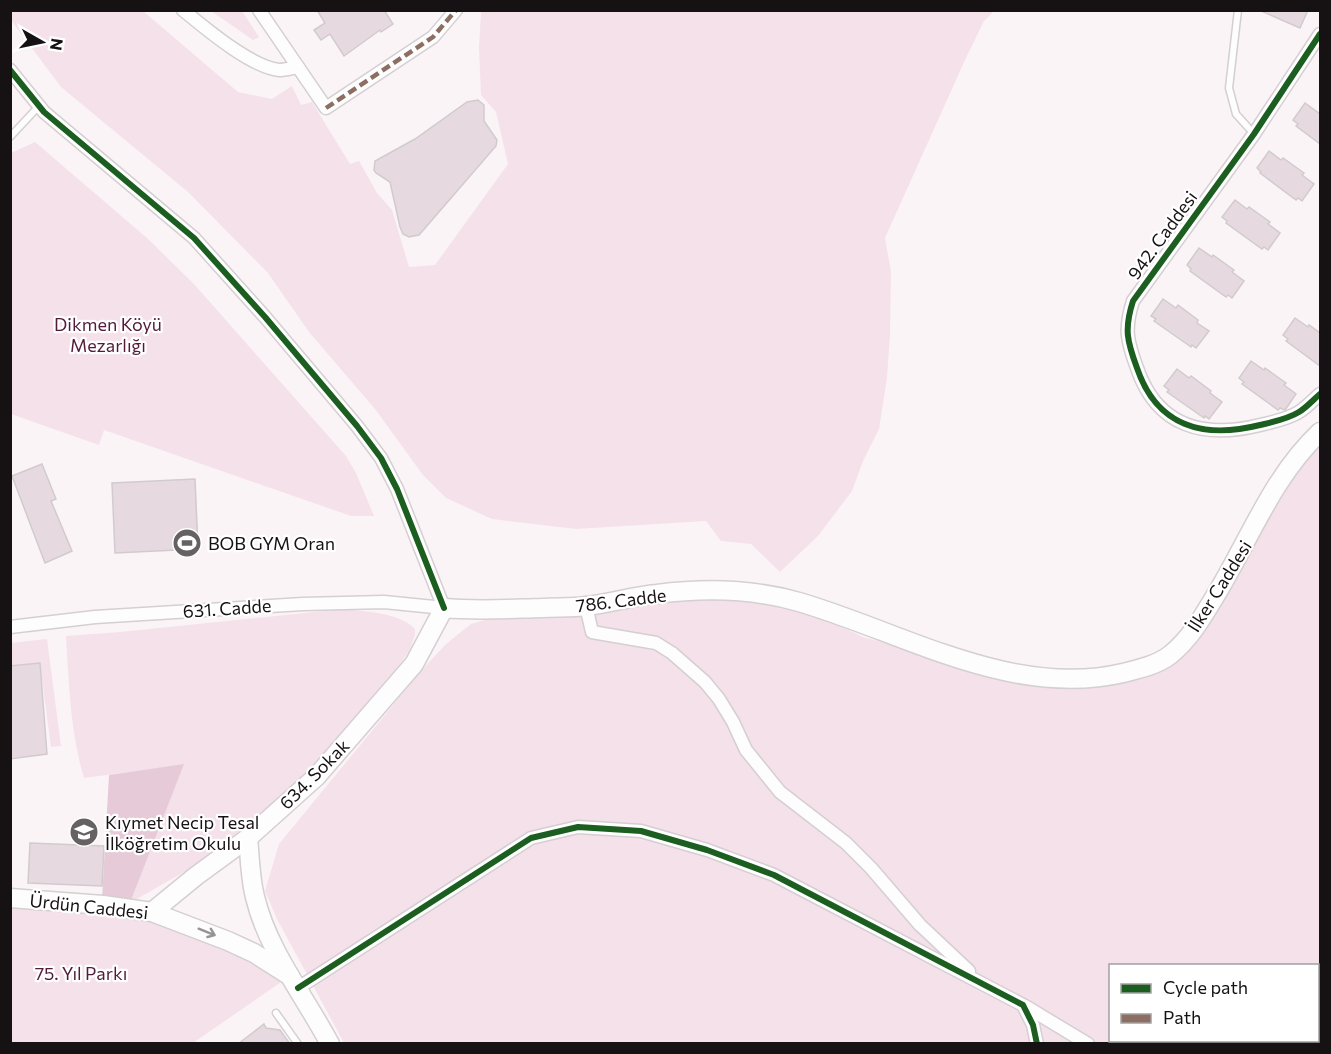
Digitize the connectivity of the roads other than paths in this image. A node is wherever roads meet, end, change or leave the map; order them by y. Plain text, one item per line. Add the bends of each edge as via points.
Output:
1 (183, 10) edge
2 (259, 10) edge
3 (456, 10) edge
4 (1238, 10) edge
5 (1320, 34) edge
6 (298, 67) junction
7 (10, 70) edge
8 (39, 106) junction
9 (1254, 134) junction
10 (10, 137) edge
11 (1320, 394) edge
12 (1320, 432) edge
13 (798, 602) joint
14 (586, 606) junction
15 (444, 608) junction
16 (10, 627) edge
17 (248, 837) junction
18 (10, 898) edge
19 (152, 912) junction
20 (294, 982) junction
21 (1023, 1005) junction
22 (276, 1013) dead end
23 (298, 1044) edge
24 (330, 1044) edge
25 (1037, 1044) edge
26 (1088, 1044) edge

1 - 6 street via 213,35 267,67
2 - 6 street
3 - 6 street via 433,38 326,108
4 - 9 lane via 1229,88 1236,114
5 - 9 street, 942. Caddesi
7 - 8 street
8 - 10 lane
8 - 15 street via 194,238 357,426 381,458 397,489
9 - 11 street, 942. Caddesi via 1133,301 1127,337 1141,380 1150,394 1170,416 1187,426 1225,432 1242,430 1286,418
12 - 13 main road, İlker Caddesi via 1276,487 1199,622 1170,655 1134,670 1090,678 1020,675
13 - 14 main road, 786. Cadde via 760,593 704,591
14 - 15 main road, 786. Cadde via 494,611
14 - 21 street via 592,632 656,643 705,682 729,714 746,750 780,792 846,843 920,925 968,970
15 - 16 street, 631. Cadde via 384,602 303,603 95,617
15 - 17 main road, 634. Sokak via 414,664 378,707 316,777
17 - 19 main road, 634. Sokak
17 - 20 main road via 255,896 270,940
18 - 19 main road, Ürdün Caddesi
19 -> 20 main road, Ürdün Caddesi via 254,953
20 - 21 street via 531,838 579,827 641,831 774,875
20 - 24 main road, Ürdün Caddesi
21 - 25 street
21 - 26 street
22 - 23 lane

